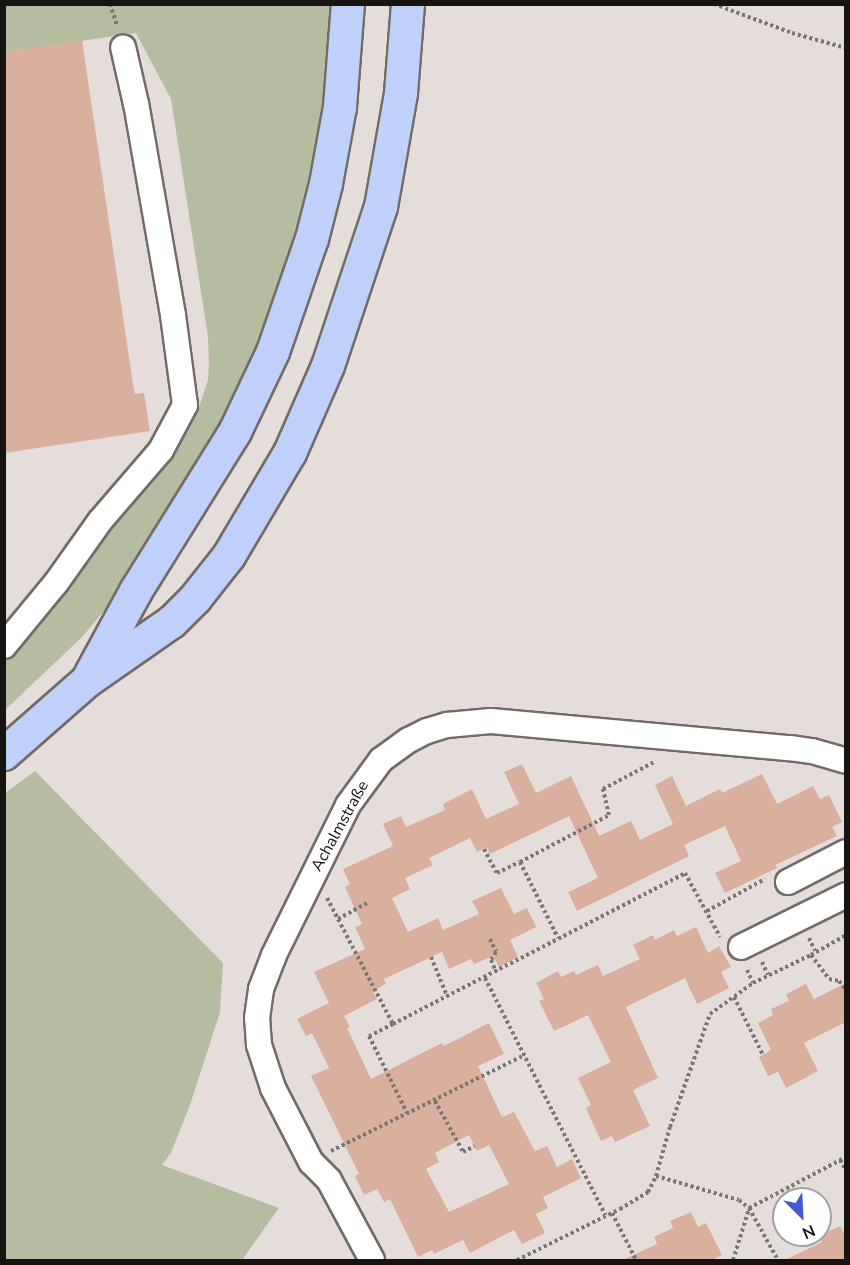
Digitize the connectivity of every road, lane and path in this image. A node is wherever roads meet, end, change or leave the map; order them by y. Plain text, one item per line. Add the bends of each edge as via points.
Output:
1 (348, 4) edge
2 (714, 4) edge
3 (410, 11) edge
4 (123, 47) dead end
5 (846, 48) edge
6 (4, 646) edge
7 (87, 681) junction
8 (693, 739) junction
9 (4, 754) edge
10 (846, 761) edge
11 (484, 849) dead end
12 (846, 852) edge
13 (520, 862) junction
14 (846, 867) edge
15 (313, 873) junction
16 (846, 895) edge
17 (369, 902) dead end
18 (338, 919) junction
19 (846, 935) edge
20 (558, 938) junction
21 (490, 939) dead end
22 (732, 945) joint
23 (811, 955) junction
24 (431, 957) dead end
25 (496, 972) junction
26 (485, 978) junction
27 (846, 990) edge
28 (447, 996) junction
29 (734, 997) junction
30 (393, 1024) junction
31 (524, 1055) junction
32 (763, 1055) dead end
33 (435, 1101) junction
34 (407, 1113) junction
35 (475, 1146) dead end
36 (846, 1157) edge
37 (840, 1160) junction
38 (311, 1161) junction
39 (846, 1170) edge
40 (656, 1176) junction
41 (749, 1208) junction
42 (612, 1213) junction
43 (605, 1215) junction
44 (372, 1260) edge
45 (517, 1260) edge
46 (636, 1260) edge
47 (733, 1260) edge
48 (778, 1260) edge

1 - 7 main road via 340,107 326,184 312,239 273,352 235,432 136,591
2 - 5 path
3 - 7 main road via 398,120 381,207 306,423 253,519 195,599 172,622
4 - 6 street via 173,315 185,405 161,450 100,521
7 - 9 main road
8 - 10 street, Achalmstraße via 801,749
8 - 13 path via 603,789 609,814
8 - 15 street, Achalmstraße via 491,721 427,731 393,750 370,772
11 - 13 path via 497,873
12 - 14 street via 791,888
13 - 20 path
15 - 18 path
15 - 38 street, Achalmstraße via 265,975 257,1018 267,1073
16 - 22 street
17 - 18 path
18 - 30 path
19 - 23 path
20 - 22 path via 685,873
20 - 25 path
21 - 25 path via 496,952 491,960
23 - 27 path via 829,979 839,981
23 - 29 path via 753,983
24 - 28 path
25 - 26 path
26 - 28 path
26 - 31 path
28 - 30 path
29 - 32 path
29 - 40 path via 705,1021
30 - 34 path via 369,1036
31 - 33 path
31 - 43 path
33 - 34 path
33 - 35 path via 463,1152
34 - 38 path
36 - 37 path
37 - 39 path
37 - 41 path
38 - 44 street, Achalmstraße via 329,1180
40 - 41 path via 739,1200
40 - 42 path via 643,1197
41 - 47 path
41 - 48 path
42 - 43 path
42 - 46 path
43 - 45 path

